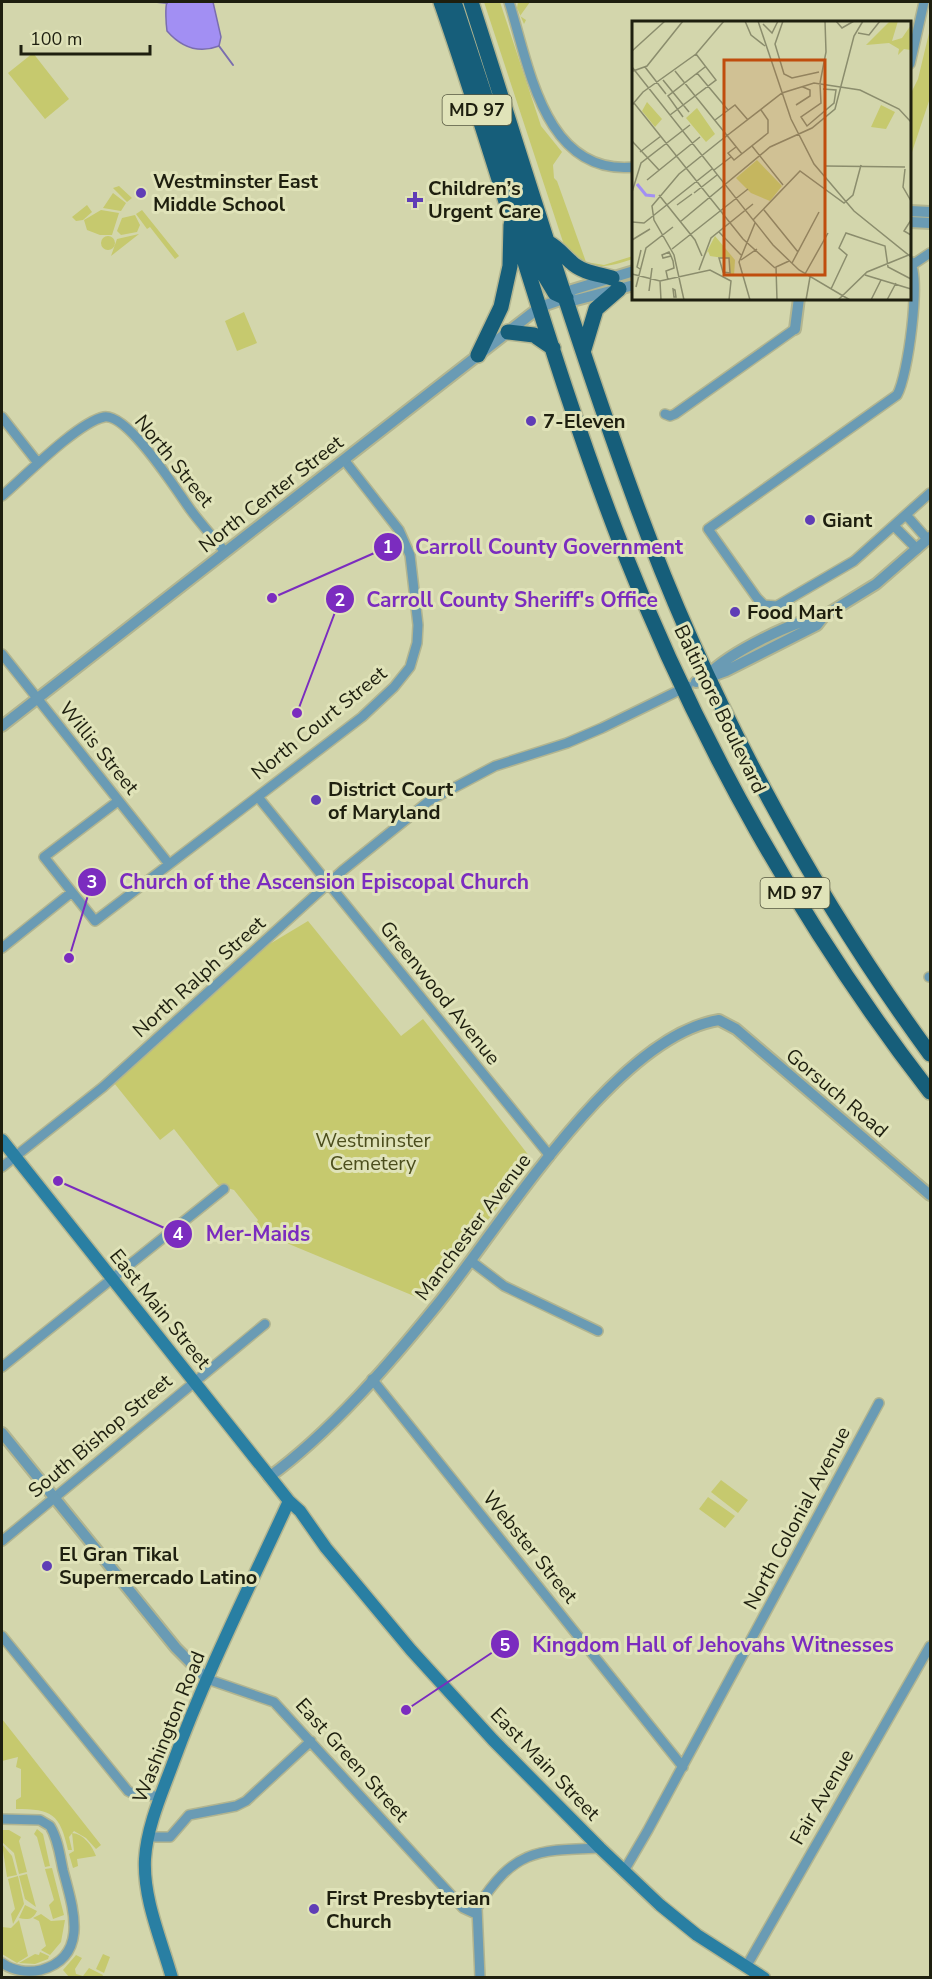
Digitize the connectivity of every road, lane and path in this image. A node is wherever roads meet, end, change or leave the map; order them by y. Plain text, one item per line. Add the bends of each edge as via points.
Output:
1 (441, 2) edge
2 (454, 2) edge
3 (471, 2) edge
4 (508, 2) edge
5 (924, 2) edge
6 (911, 56) edge
7 (632, 167) edge
8 (911, 211) edge
9 (930, 212) edge
10 (512, 219) junction
11 (911, 222) edge
12 (930, 224) edge
13 (549, 243) junction
14 (930, 253) edge
15 (911, 263) edge
16 (632, 272) edge
17 (621, 284) edge
18 (912, 286) edge
19 (566, 298) junction
20 (799, 300) edge
21 (540, 307) junction
22 (795, 329) joint
23 (508, 332) junction
24 (553, 348) junction
25 (584, 349) junction
26 (478, 355) junction
27 (665, 414) dead end
28 (2, 417) edge
29 (345, 461) junction
30 (38, 463) junction
31 (930, 493) edge
32 (2, 496) edge
33 (908, 516) junction
34 (894, 526) junction
35 (929, 538) edge
36 (917, 549) junction
37 (225, 552) junction
38 (2, 654) edge
39 (696, 682) junction
40 (37, 699) junction
41 (2, 726) edge
42 (258, 797) junction
43 (118, 801) junction
44 (169, 864) junction
45 (329, 884) junction
46 (72, 892) junction
47 (2, 948) edge
48 (719, 1020) joint
49 (930, 1054) edge
50 (930, 1092) edge
51 (2, 1140) edge
52 (15, 1156) junction
53 (550, 1156) junction
54 (2, 1167) edge
55 (224, 1189) dead end
56 (930, 1195) edge
57 (471, 1262) junction
58 (111, 1279) junction
59 (265, 1324) dead end
60 (598, 1331) dead end
61 (2, 1367) edge
62 (372, 1379) junction
63 (194, 1382) junction
64 (879, 1403) dead end
65 (2, 1433) edge
66 (270, 1477) junction
67 (54, 1497) junction
68 (289, 1501) junction
69 (2, 1541) edge
70 (2, 1636) edge
71 (930, 1646) edge
72 (207, 1679) junction
73 (311, 1741) junction
74 (683, 1767) junction
75 (160, 1797) junction
76 (2, 1819) edge
77 (148, 1837) junction
78 (600, 1848) junction
79 (624, 1871) junction
80 (476, 1914) junction
81 (2, 1963) edge
82 (746, 1967) junction
83 (172, 1977) edge
84 (480, 1977) edge
85 (764, 1977) edge

1 - 10 highway, Baltimore Boulevard / MD 97
2 - 19 highway via 543,273 555,293
3 - 13 highway, Baltimore Boulevard / MD 97
4 - 7 street via 552,127 569,146 590,160 610,167
5 - 6 street
8 - 9 street
10 - 21 highway, Baltimore Boulevard / MD 97
10 - 26 highway via 510,266 501,307
11 - 12 street
13 - 17 highway via 581,269
13 - 19 highway, Baltimore Boulevard / MD 97
14 - 15 street
15 - 18 street
16 - 17 street, North Center Street
17 - 19 street, North Center Street via 576,300
17 - 25 highway via 592,315
18 - 34 street via 914,306 897,395 708,529 757,598 764,605 777,606 854,561
19 - 21 street, North Center Street
19 - 25 highway, Baltimore Boulevard / MD 97
20 - 22 street
21 - 23 street, North Center Street
21 - 24 highway, Baltimore Boulevard / MD 97
22 - 27 street via 675,414
23 - 24 highway via 534,335
23 - 26 street, North Center Street
24 - 39 highway, Baltimore Boulevard / MD 97 via 622,546
25 - 39 highway, Baltimore Boulevard / MD 97
26 - 29 street, North Center Street
28 - 30 street
29 - 37 street, North Center Street
29 - 42 street, North Court Street via 390,518 410,555 417,618 414,656 404,677 376,705
30 - 32 street, North Street
30 - 37 street, North Street via 98,420 115,419 141,443
31 - 33 street
33 - 34 street
33 - 35 street
34 - 36 street
35 - 36 street
36 - 39 street via 876,584 824,616 817,625
37 - 40 street, North Center Street
38 - 40 street, Willis Street
39 - 45 street, North Ralph Street via 602,729 495,766 460,783 429,801
39 - 49 highway, Baltimore Boulevard / MD 97 via 812,876
39 - 50 highway, Baltimore Boulevard / MD 97 via 736,792 852,984
40 - 41 street, North Center Street
40 - 43 street, Willis Street
42 - 44 street, North Court Street
42 - 45 street, Greenwood Avenue
43 - 44 street, Willis Street
43 - 46 street via 44,857
44 - 46 street, North Court Street via 95,921
45 - 52 street, North Ralph Street via 172,1028
45 - 53 street, Greenwood Avenue
46 - 47 street
48 - 53 street, Manchester Avenue via 692,1026 659,1046 602,1094
48 - 56 street, Gorsuch Road via 736,1029
51 - 52 main road, East Main Street
52 - 54 street, North Ralph Street
52 - 58 main road, East Main Street
53 - 57 street, Manchester Avenue
55 - 58 street
57 - 60 street via 504,1286
57 - 62 street, Manchester Avenue
58 - 61 street
58 - 63 main road, East Main Street
59 - 63 street, South Bishop Street
62 - 66 street, Manchester Avenue via 306,1448
62 - 74 street, Webster Street
63 - 66 main road, East Main Street
63 - 67 street, South Bishop Street
64 - 74 street, North Colonial Avenue
65 - 67 street, East Green Street
66 - 68 main road, East Main Street
67 - 69 street, South Bishop Street
67 - 72 street, East Green Street via 176,1648
68 - 72 main road, Washington Road
68 - 78 main road, East Main Street via 300,1525 326,1548 448,1692
70 - 75 street via 128,1791
71 - 82 street, Fair Avenue
72 - 73 street, East Green Street via 274,1702
72 - 75 main road, Washington Road
73 - 77 street via 246,1801 189,1815 170,1837
73 - 80 street, East Green Street via 463,1908
74 - 79 street, North Colonial Avenue
75 - 77 main road, Washington Road
76 - 81 street via 40,1820 50,1826 75,1923 70,1947 48,1967 23,1971
77 - 83 main road, Washington Road via 147,1890
78 - 79 main road, East Main Street
78 - 80 street via 548,1849 531,1854 505,1873
79 - 82 main road, East Main Street via 698,1935
80 - 84 street
82 - 85 main road, East Main Street

